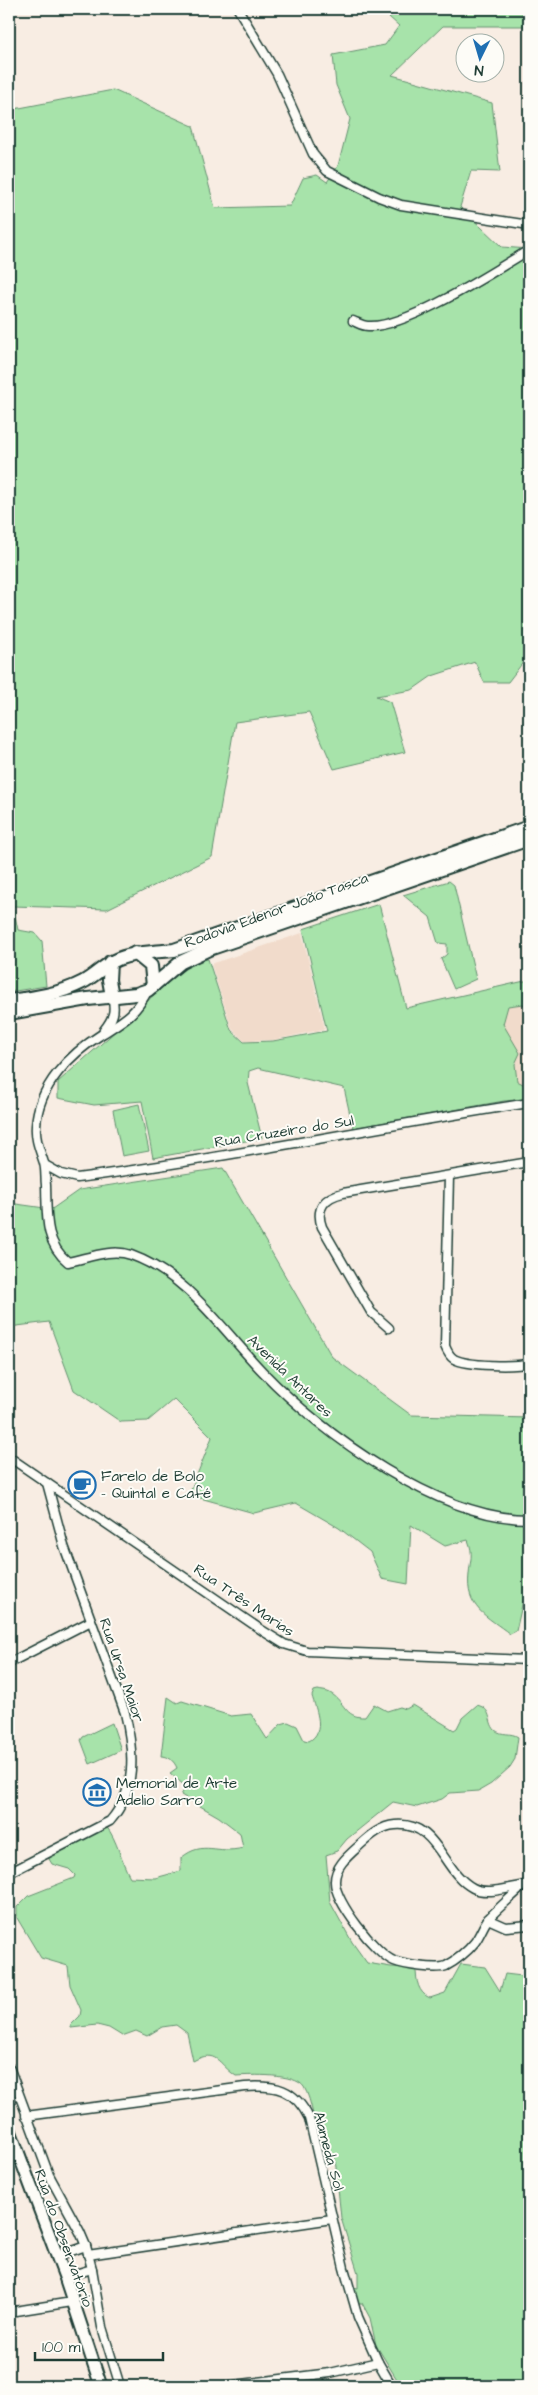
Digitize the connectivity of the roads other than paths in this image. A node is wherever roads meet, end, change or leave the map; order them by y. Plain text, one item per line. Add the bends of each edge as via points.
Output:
1 (238, 9) edge
2 (529, 224) edge
3 (529, 250) edge
4 (354, 322) dead end
5 (529, 833) edge
6 (135, 953) junction
7 (110, 962) junction
8 (150, 988) junction
9 (112, 996) junction
10 (9, 1001) edge
11 (9, 1013) edge
12 (101, 1034) junction
13 (529, 1103) edge
14 (529, 1162) edge
15 (44, 1165) junction
16 (449, 1176) junction
17 (389, 1328) dead end
18 (529, 1363) edge
19 (9, 1457) edge
20 (47, 1483) junction
21 (57, 1490) junction
22 (51, 1504) junction
23 (529, 1519) edge
24 (91, 1621) junction
25 (529, 1660) edge
26 (9, 1663) edge
27 (9, 1873) edge
28 (527, 1885) edge
29 (488, 1919) junction
30 (529, 1925) edge
31 (9, 2067) edge
32 (26, 2116) junction
33 (9, 2128) edge
34 (332, 2219) junction
35 (86, 2246) junction
36 (88, 2254) junction
37 (56, 2256) junction
38 (92, 2269) junction
39 (65, 2277) junction
40 (72, 2302) junction
41 (9, 2312) edge
42 (378, 2362) junction
43 (101, 2386) edge
44 (120, 2386) edge
45 (224, 2386) edge
46 (392, 2386) edge

1 - 2 street via 277,74 313,154 327,171 401,205
3 - 4 street via 429,308 400,320 367,326
5 - 6 main road, Rodovia Edenor João Tasca via 183,947
5 - 8 main road, Rodovia Edenor João Tasca via 209,949 181,962
6 - 7 main road, Rodovia Edenor João Tasca
6 - 8 main road via 151,966
7 - 9 main road via 108,980
7 - 10 main road, Rodovia Edenor João Tasca via 92,977 64,990 37,998
8 - 9 main road, Rodovia Edenor João Tasca via 136,994
8 - 12 street via 132,1013
9 - 11 main road, Rodovia Edenor João Tasca
9 - 12 street via 114,1015
12 - 15 street via 76,1053 45,1090 37,1110 36,1128 37,1145
13 - 15 street, Rua Cruzeiro do Sul via 93,1176 77,1178
14 - 16 street
15 - 23 street, Avenida Antares via 47,1225 58,1254 68,1262 113,1252 130,1255 170,1276 190,1291 290,1399 328,1432 377,1465 438,1496 493,1515
16 - 17 street via 334,1195 327,1198 320,1209 318,1217 326,1235 371,1312
16 - 18 street via 445,1346 456,1360 468,1363
19 - 20 street, Rua Três Marias
20 - 21 street, Rua Três Marias
20 - 22 street, Rua Ursa Maior
21 - 22 street
21 - 25 street, Rua Três Marias via 293,1649
22 - 24 street, Rua Ursa Maior
24 - 26 street
24 - 27 street, Rua Ursa Maior via 125,1713 131,1740 132,1765 128,1789 121,1808 110,1821
28 - 29 street
28 - 29 street via 474,1889 462,1879 429,1836 403,1824 374,1833 336,1872 334,1883 346,1909 376,1946 395,1961 426,1967 445,1966 475,1942
29 - 30 street via 506,1927
31 - 32 street
32 - 34 street, Alameda Sol via 245,2087 276,2088 291,2094 302,2104 309,2118
32 - 35 street via 48,2175
33 - 37 street, Rua do Observatório
34 - 36 street
34 - 42 street, Alameda Sol via 358,2316
35 - 36 street
35 - 37 street
36 - 38 street
37 - 39 street, Rua do Observatório
38 - 39 street
38 - 44 street via 102,2327
39 - 40 street, Rua do Observatório
40 - 41 street
40 - 43 street, Rua do Observatório
42 - 45 street via 330,2373
42 - 46 street, Alameda Sol

